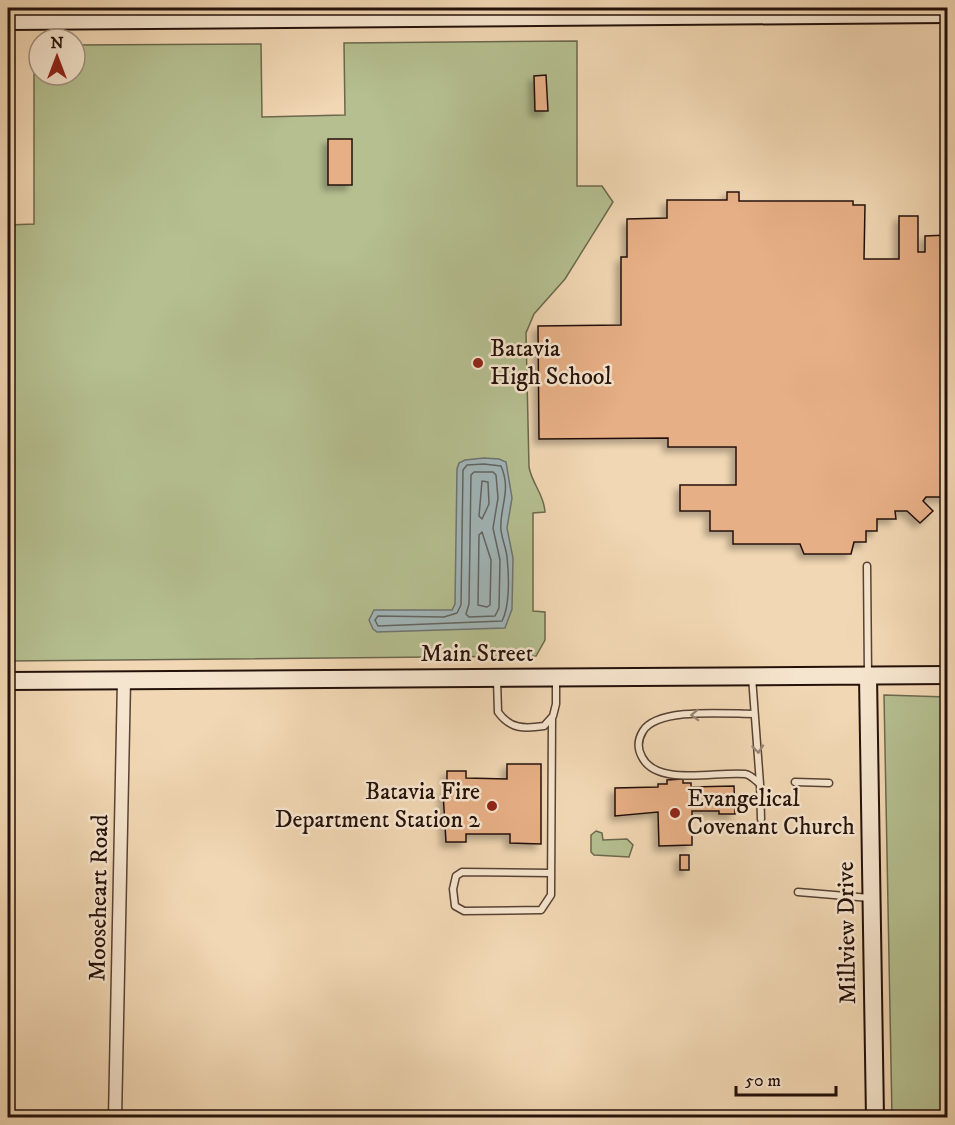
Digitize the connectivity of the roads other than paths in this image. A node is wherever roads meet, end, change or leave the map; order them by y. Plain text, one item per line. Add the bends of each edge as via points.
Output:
1 (643, 13) edge
2 (44, 14) edge
3 (948, 14) edge
4 (8, 21) edge
5 (867, 566) dead end
6 (948, 675) edge
7 (752, 676) junction
8 (868, 676) junction
9 (556, 677) junction
10 (496, 678) junction
11 (123, 680) junction
12 (8, 681) edge
13 (754, 714) junction
14 (552, 718) junction
15 (795, 782) dead end
16 (829, 783) dead end
17 (760, 784) junction
18 (761, 819) dead end
19 (551, 873) junction
20 (798, 892) dead end
21 (871, 898) junction
22 (115, 1118) edge
23 (875, 1118) edge

1 - 2 main road
1 - 3 main road
2 - 4 main road
5 - 8 lane
6 - 8 main road, Main Street
7 - 8 main road, Main Street
7 - 9 main road, Main Street
7 - 13 lane
8 - 21 main road, Millview Drive
9 - 10 main road, Main Street
9 - 14 lane
10 - 11 main road, Main Street
10 - 14 lane via 498,712 505,722 530,728 544,726
11 - 12 main road, Main Street
11 - 22 street, Mooseheart Road
13 -> 17 lane
13 -> 17 lane via 675,715 660,719 646,726 638,748 649,767 663,775 748,774
14 - 19 lane
15 - 16 lane
17 - 18 lane
19 - 19 lane via 551,895 541,910 464,911 455,906 453,889 456,876 462,872
20 - 21 lane
21 - 23 main road, Millview Drive

